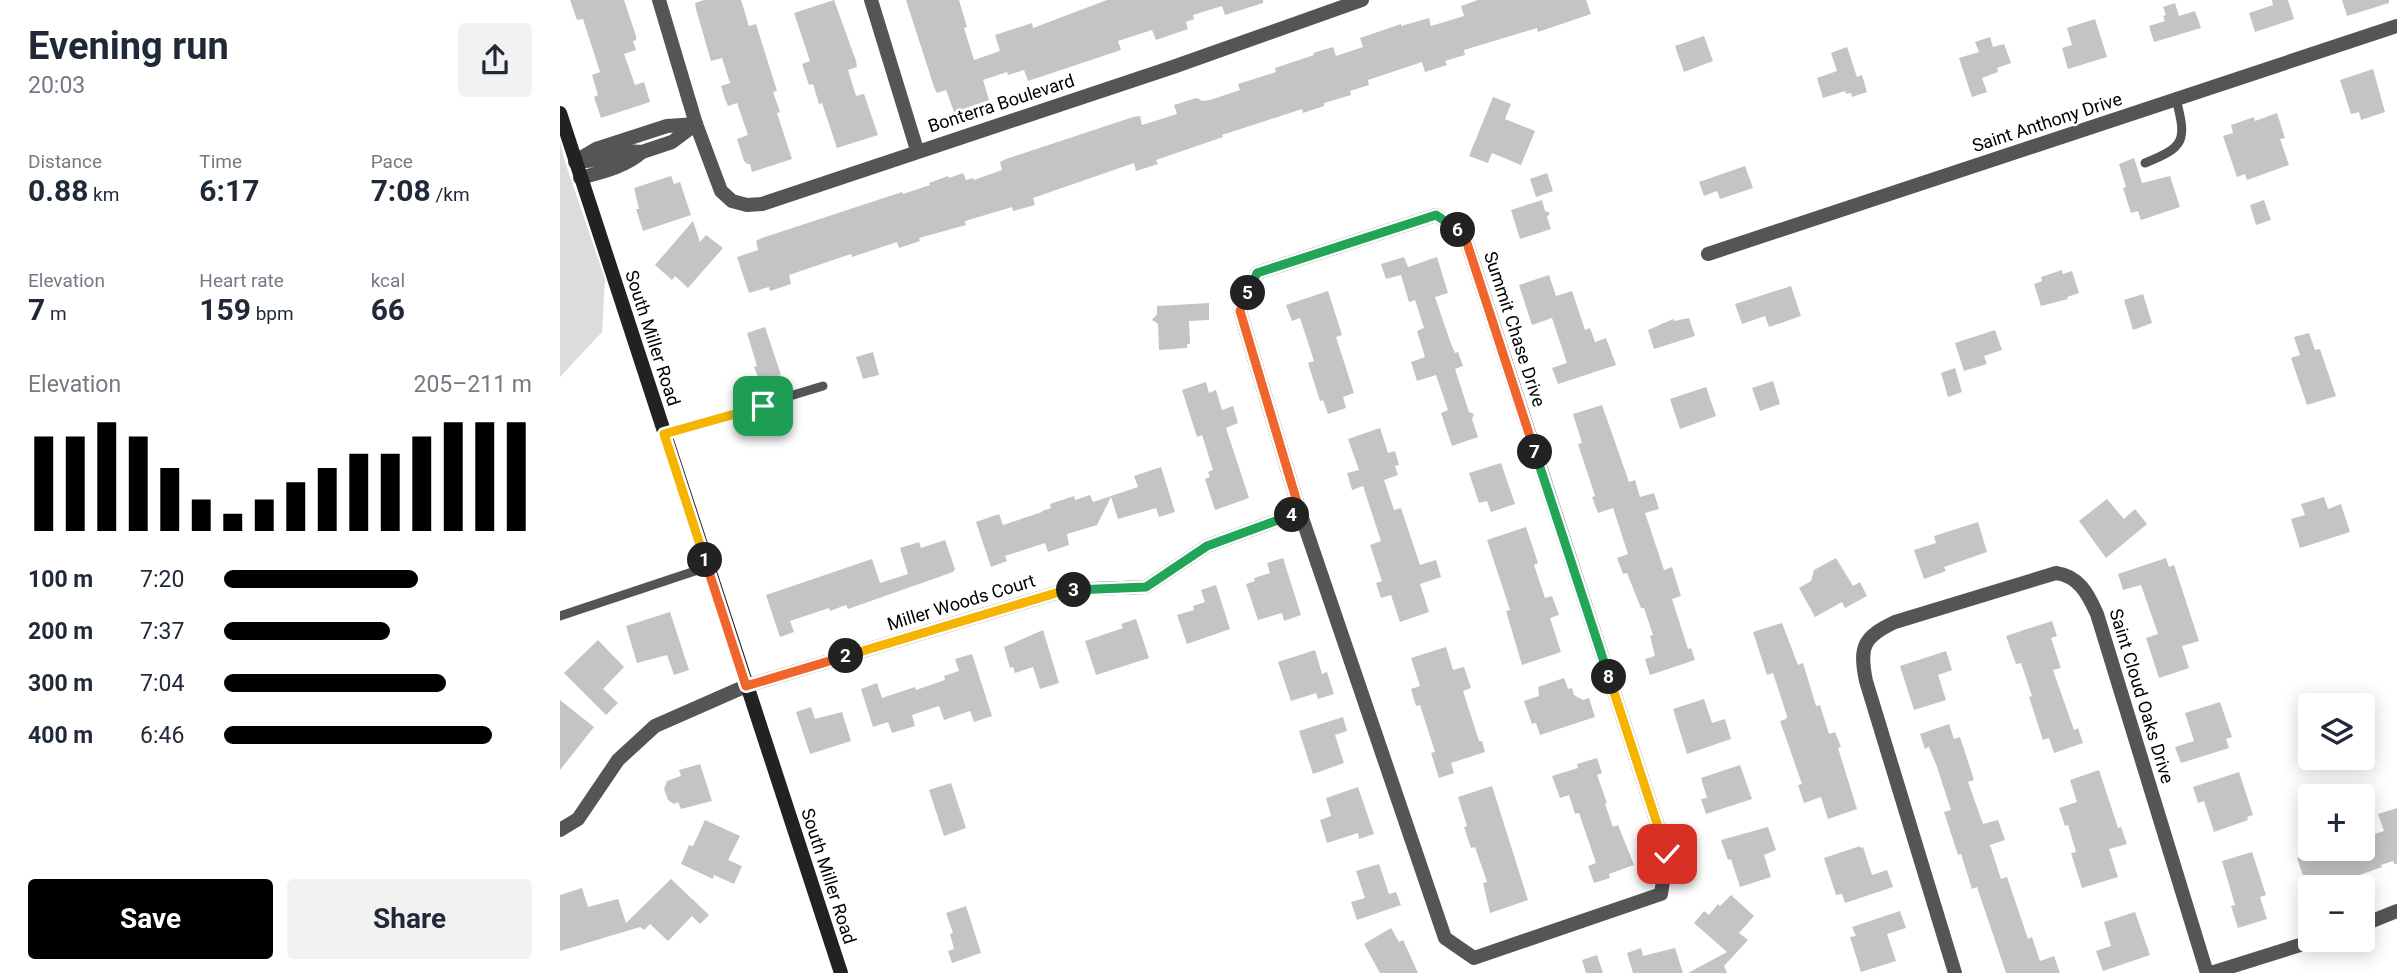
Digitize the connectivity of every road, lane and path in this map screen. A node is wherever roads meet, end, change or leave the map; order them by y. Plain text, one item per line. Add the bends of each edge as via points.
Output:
1 (659, 0) edge
2 (871, 0) edge
3 (1362, 0) edge
4 (2397, 26) edge
5 (2176, 99) junction
6 (560, 113) edge
7 (696, 124) junction
8 (917, 150) junction
9 (642, 152) junction
10 (575, 162) junction
11 (2145, 163) dead end
12 (580, 178) junction
13 (1708, 254) dead end
14 (823, 386) dead end
15 (664, 434) junction
16 (1300, 512) junction
17 (707, 567) junction
18 (560, 616) edge
19 (746, 686) junction
20 (560, 830) edge
21 (2397, 911) edge
22 (2375, 920) edge
23 (2298, 946) edge
24 (841, 973) edge
25 (1955, 973) edge
26 (2209, 973) edge

1 - 7 street, Bonterra Boulevard
2 - 8 street
3 - 8 street, Bonterra Boulevard
4 - 5 street, Saint Anthony Drive
5 - 11 lane via 2182,137 2169,153
5 - 13 street, Saint Anthony Drive
6 - 10 street, South Miller Road
7 - 8 street, Bonterra Boulevard via 721,191 747,205 762,204
7 - 9 street via 672,142
7 - 10 street via 667,125 596,149
9 - 10 street
9 - 12 street via 622,165
10 - 12 street, South Miller Road
12 - 15 street, South Miller Road
14 - 15 lane
15 - 17 street, South Miller Road
16 - 16 street, Summit Chase Drive via 1240,311 1257,273 1436,215 1464,234 1667,854 1661,894 1475,958 1445,937
16 - 19 street, Miller Woods Court via 1207,546 1146,587 1066,590
17 - 18 lane
17 - 19 street, South Miller Road
19 - 20 street, Miller Woods Court via 655,726 618,760 578,818
19 - 24 street, South Miller Road
21 - 22 street
23 - 26 street, Saint Cloud Oaks Drive
25 - 26 street, Saint Cloud Oaks Drive via 1866,681 1862,653 1871,635 1895,622 2056,573 2079,583 2097,614

